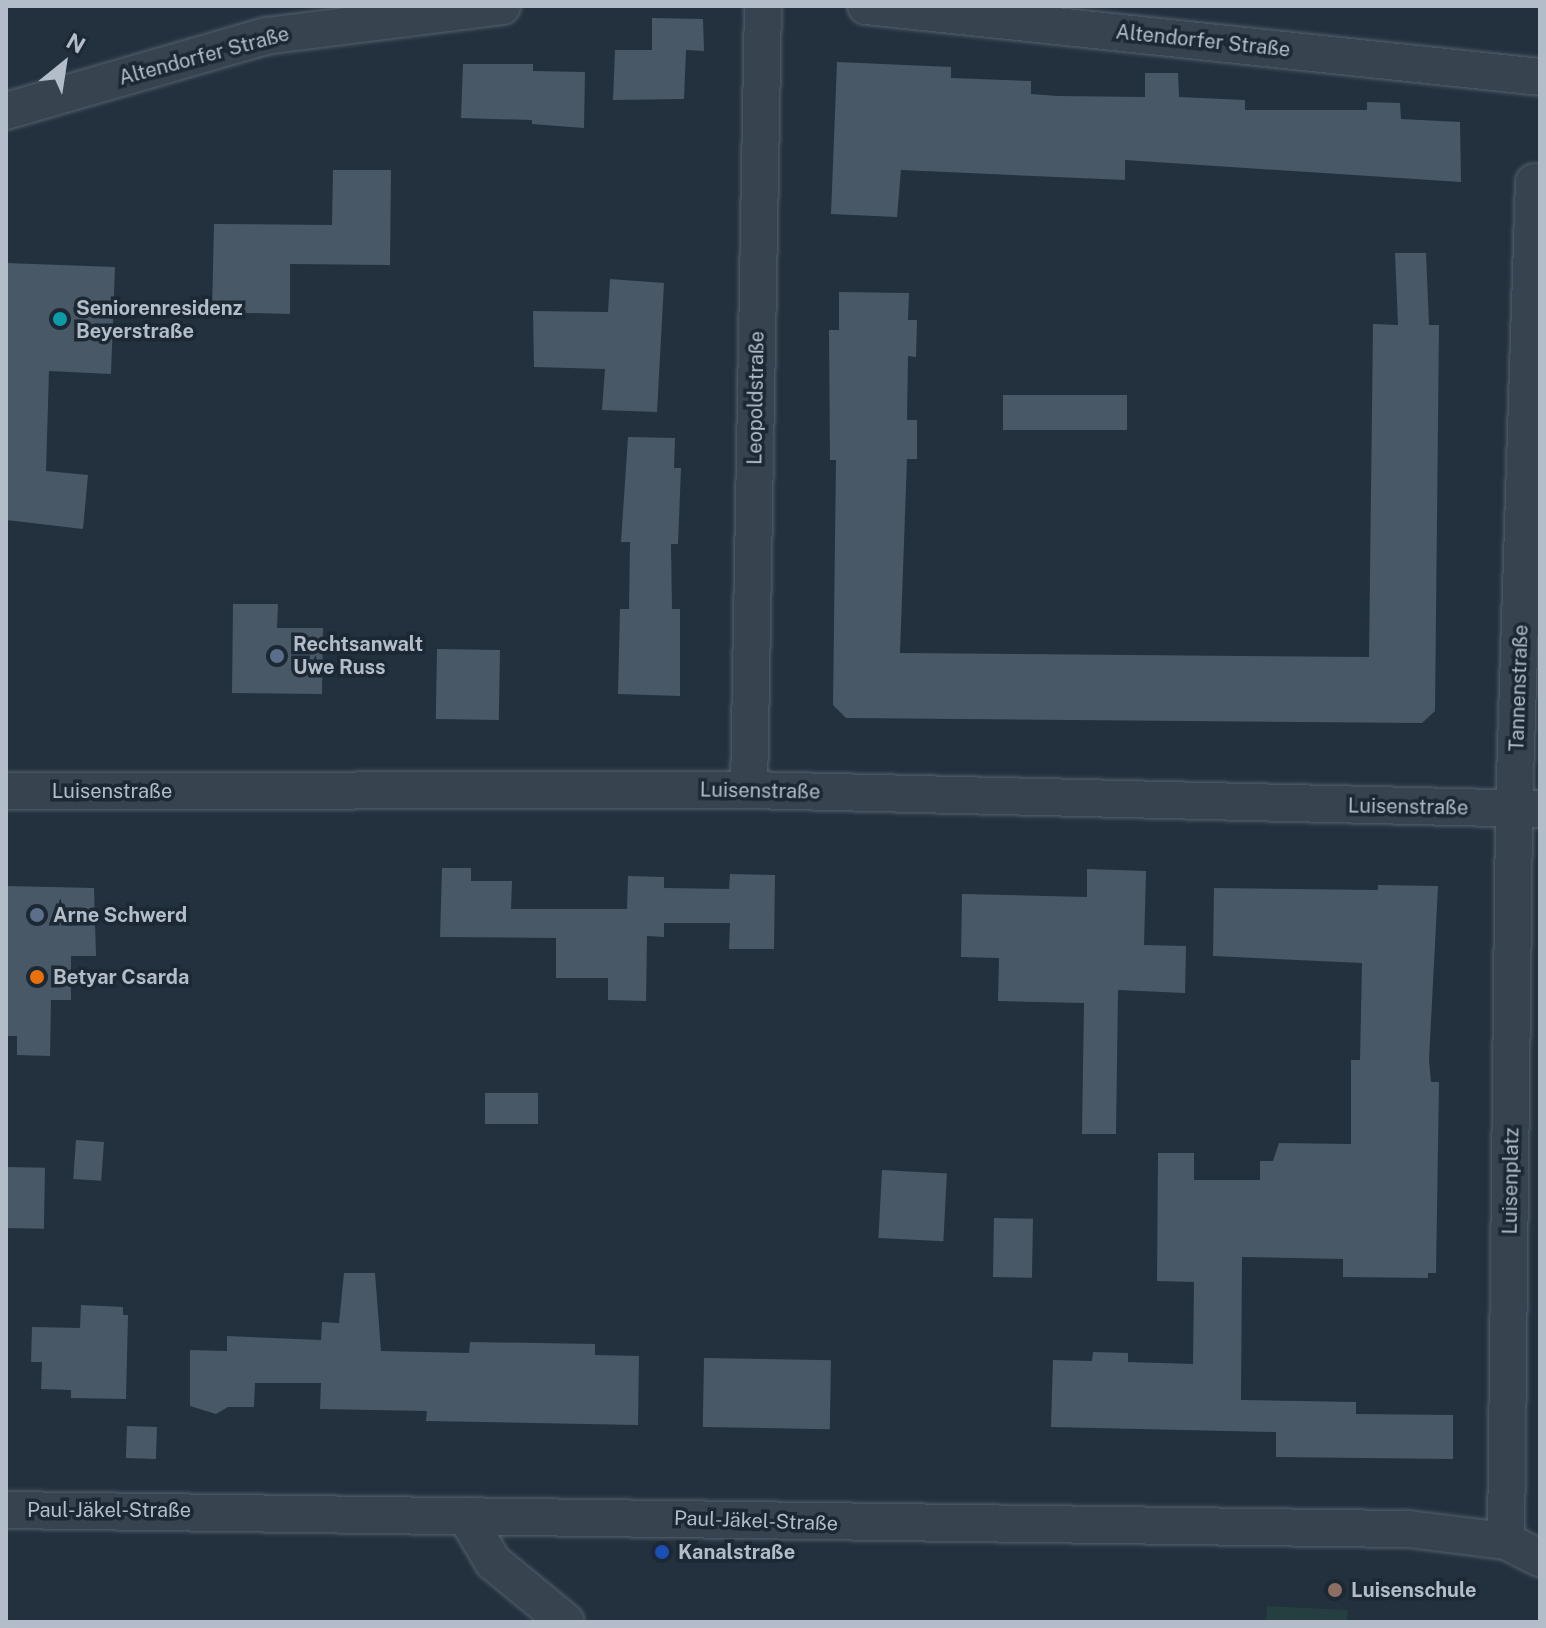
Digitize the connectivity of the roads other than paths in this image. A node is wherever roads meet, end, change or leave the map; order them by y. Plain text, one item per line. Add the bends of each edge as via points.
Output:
1 (502, 6) edge
2 (763, 6) edge
3 (866, 6) edge
4 (1540, 77) edge
5 (6, 111) edge
6 (1534, 182) dead end
7 (749, 790) junction
8 (6, 791) edge
9 (1527, 810) edge
10 (6, 1510) edge
11 (467, 1518) junction
12 (1506, 1541) junction
13 (1540, 1558) edge
14 (566, 1622) edge

1 - 5 street, Altendorfer Straße via 266,36
2 - 7 street, Leopoldstraße
3 - 4 street, Altendorfer Straße
6 - 9 street, Tannenstraße
7 - 8 street, Luisenstraße
7 - 9 street, Luisenstraße
9 - 12 street, Luisenplatz
10 - 11 street, Paul-Jäkel-Straße
11 - 12 street, Paul-Jäkel-Straße via 1408,1529
11 - 14 street via 493,1562
12 - 13 street

